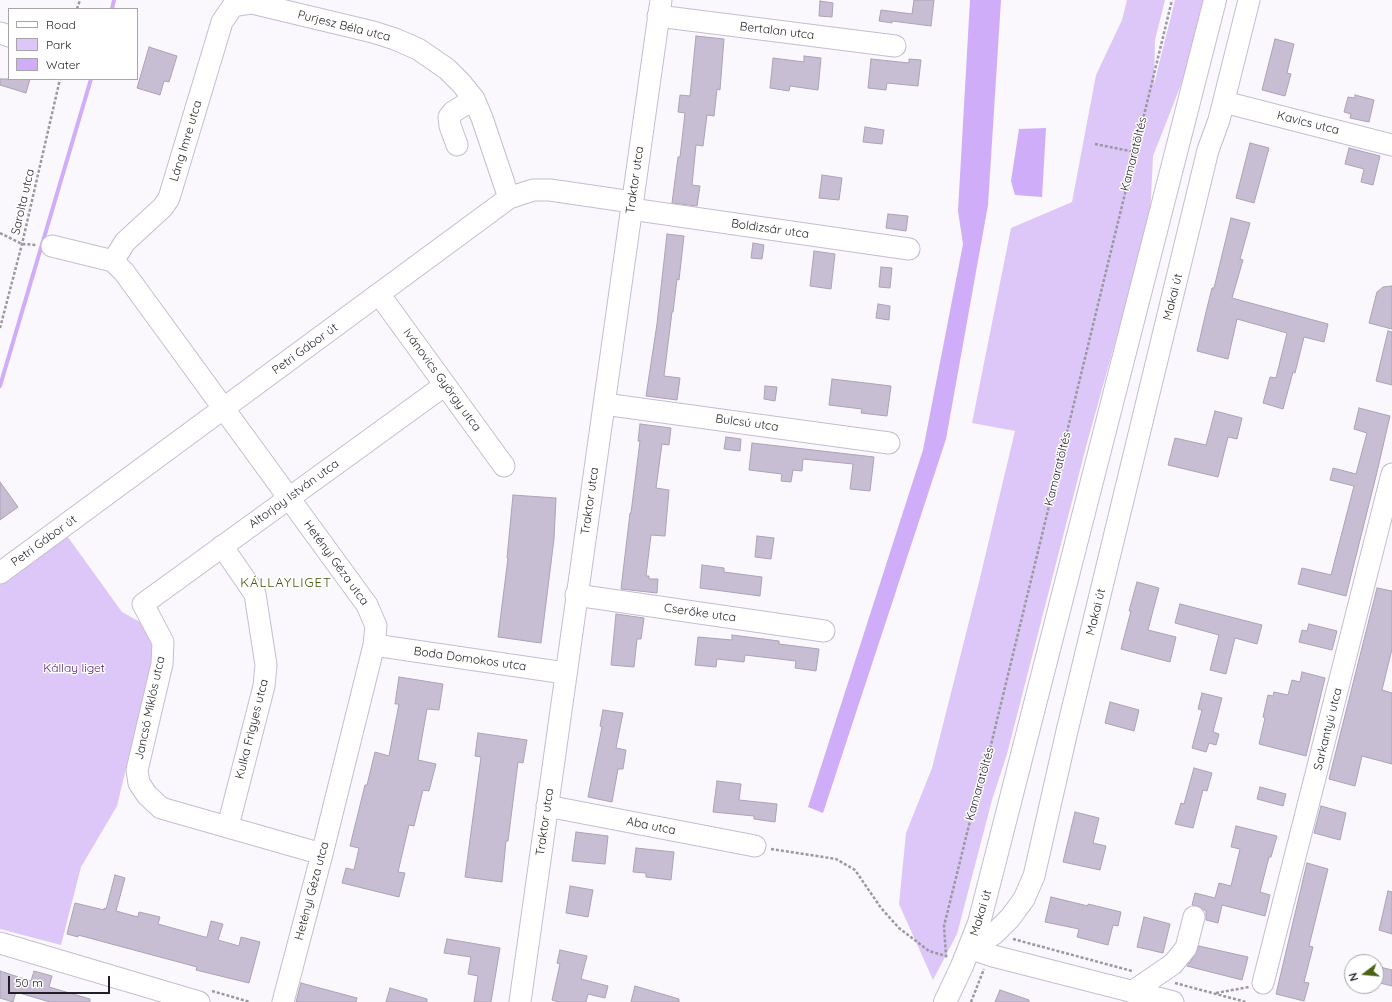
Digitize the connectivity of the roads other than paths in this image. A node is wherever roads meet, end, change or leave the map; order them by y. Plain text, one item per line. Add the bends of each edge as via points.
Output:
1 (1215, 0) edge
2 (1250, 0) edge
3 (233, 6) joint
4 (660, 8) edge
5 (895, 46) dead end
6 (474, 99) junction
7 (1224, 102) junction
8 (1179, 142) junction
9 (457, 145) dead end
10 (1392, 145) edge
11 (1208, 150) junction
12 (509, 198) junction
13 (632, 205) junction
14 (52, 246) dead end
15 (909, 249) dead end
16 (113, 261) junction
17 (379, 294) junction
18 (445, 385) junction
19 (604, 404) junction
20 (224, 408) junction
21 (889, 443) dead end
22 (504, 466) dead end
23 (1392, 474) edge
24 (289, 497) junction
25 (222, 546) junction
26 (0, 573) edge
27 (576, 595) junction
28 (143, 604) joint
29 (824, 630) dead end
30 (374, 646) junction
31 (565, 673) junction
32 (547, 806) junction
33 (228, 826) junction
34 (754, 846) road end
35 (322, 854) junction
36 (1194, 917) dead end
37 (0, 942) edge
38 (979, 951) junction
39 (1263, 983) road end
40 (1132, 992) junction
41 (199, 1002) edge
42 (283, 1002) edge
43 (520, 1002) edge
44 (944, 1002) edge
45 (1173, 1002) edge

1 - 8 main road, Makai út
2 - 7 street, Makai út
3 - 6 street, Purjesz Béla utca via 252,3 395,39 418,49 447,69
3 - 16 street, Láng Imre utca via 222,22 169,198 164,207 125,242
4 - 5 street, Bertalan utca
4 - 13 street, Traktor utca
6 - 9 street via 449,117
6 - 12 street, Purjesz Béla utca
7 - 10 street, Kavics utca
7 - 11 street, Makai út
8 - 11 street
8 - 38 main road, Makai út via 980,923
11 - 38 street, Makai út via 1034,876 1024,899
12 - 13 street, Petri Gábor út via 533,190 550,190
12 - 17 street, Petri Gábor út
13 - 15 street, Boldizsár utca
13 - 19 street, Traktor utca
14 - 16 street
16 - 20 street, Hetényi Géza utca via 124,272
17 - 18 street, Ivánovics György utca
17 - 20 street, Petri Gábor út
18 - 22 street, Ivánovics György utca
18 - 24 street, Altorjay István utca
19 - 21 street, Bulcsú utca
19 - 27 street, Traktor utca
20 - 24 street, Hetényi Géza utca
20 - 26 street, Petri Gábor út
23 - 39 street, Sarkantyú utca
24 - 25 street, Altorjay István utca
24 - 30 street, Hetényi Géza utca via 367,605 376,626
25 - 28 street, Altorjay István utca
25 - 33 street, Kulka Frigyes utca via 255,594 266,665 264,686
27 - 29 street, Cserőke utca
27 - 31 street, Traktor utca
28 - 33 street, Jancsó Miklós utca via 162,642 162,664 137,770 139,783 146,795 161,808
30 - 31 street, Boda Domokos utca
30 - 35 street, Hetényi Géza utca
31 - 32 street, Traktor utca
32 - 34 street, Aba utca
32 - 43 street, Traktor utca
33 - 35 street, Jancsó Miklós utca
35 - 42 street, Hetényi Géza utca
36 - 40 street via 1186,948 1173,964
37 - 41 street
38 - 40 street
38 - 44 main road via 962,966
40 - 45 street

